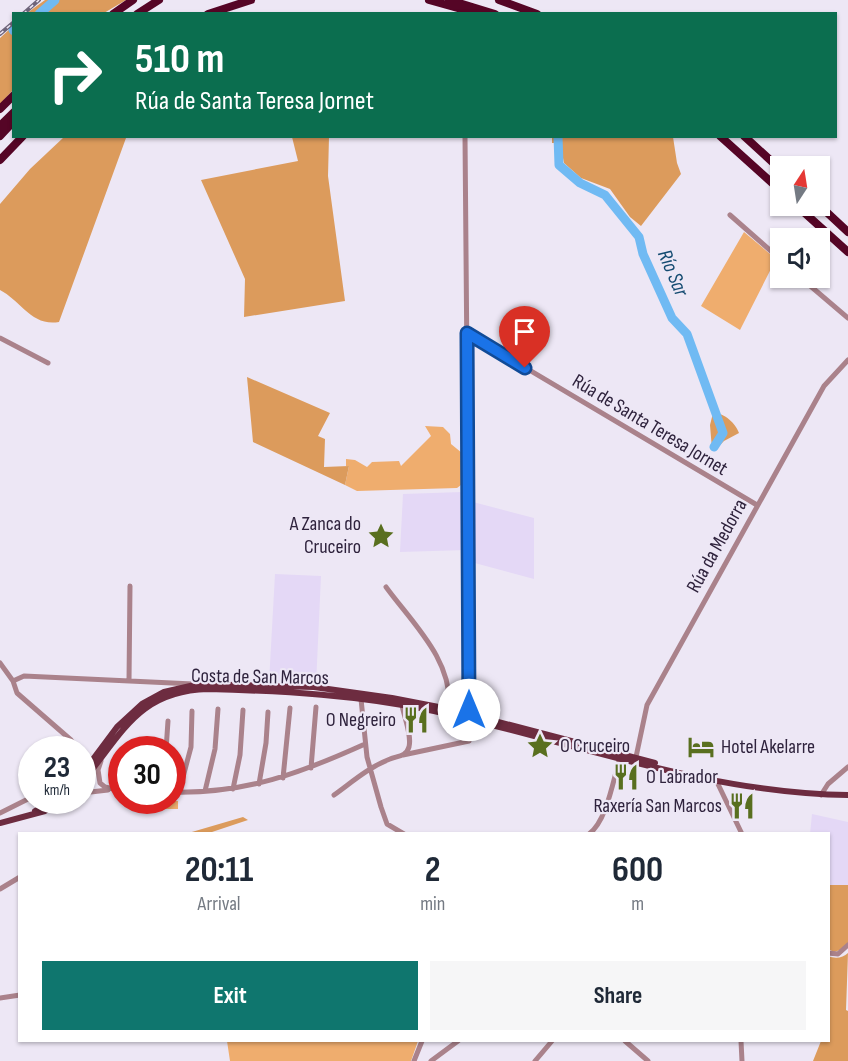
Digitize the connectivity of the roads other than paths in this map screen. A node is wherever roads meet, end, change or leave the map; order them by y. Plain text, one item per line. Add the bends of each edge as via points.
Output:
1 (133, 0) edge
2 (159, 0) edge
3 (250, 0) edge
4 (429, 0) edge
5 (449, 0) edge
6 (499, 0) edge
7 (116, 12) edge
8 (140, 12) edge
9 (214, 12) edge
10 (472, 12) edge
11 (488, 12) edge
12 (532, 12) edge
13 (12, 97) edge
14 (0, 109) edge
15 (12, 114) edge
16 (12, 123) edge
17 (0, 126) edge
18 (0, 136) edge
19 (21, 138) edge
20 (465, 138) edge
21 (722, 138) edge
22 (746, 138) edge
23 (0, 160) edge
24 (770, 160) edge
25 (770, 181) edge
26 (730, 215) dead end
27 (830, 215) edge
28 (808, 216) edge
29 (848, 232) edge
30 (770, 250) edge
31 (848, 252) edge
32 (813, 288) edge
33 (848, 318) edge
34 (467, 333) junction
35 (0, 338) edge
36 (848, 360) edge
37 (48, 363) dead end
38 (757, 505) junction
39 (130, 586) dead end
40 (386, 587) dead end
41 (0, 663) edge
42 (13, 681) junction
43 (129, 681) junction
44 (198, 686) junction
45 (167, 688) junction
46 (328, 689) junction
47 (157, 700) junction
48 (399, 701) junction
49 (361, 702) junction
50 (316, 707) dead end
51 (290, 708) dead end
52 (218, 709) dead end
53 (449, 709) junction
54 (243, 710) dead end
55 (192, 711) dead end
56 (431, 711) junction
57 (268, 712) dead end
58 (470, 714) junction
59 (168, 721) dead end
60 (520, 732) junction
61 (65, 736) edge
62 (117, 736) edge
63 (167, 736) edge
64 (469, 741) dead end
65 (365, 744) junction
66 (108, 747) edge
67 (108, 749) edge
68 (96, 755) edge
69 (403, 755) junction
70 (636, 757) junction
71 (620, 758) junction
72 (186, 762) edge
73 (96, 763) edge
74 (646, 764) junction
75 (848, 767) edge
76 (311, 768) junction
77 (371, 768) junction
78 (695, 775) junction
79 (283, 778) junction
80 (716, 780) junction
81 (259, 784) junction
82 (108, 787) edge
83 (232, 789) junction
84 (205, 791) junction
85 (186, 792) edge
86 (334, 795) dead end
87 (821, 795) junction
88 (848, 795) edge
89 (18, 804) edge
90 (1, 813) edge
91 (31, 814) edge
92 (0, 823) edge
93 (400, 832) edge
94 (592, 832) edge
95 (741, 832) edge
96 (18, 878) edge
97 (0, 889) edge
98 (848, 945) edge
99 (830, 953) edge
100 (18, 995) edge
101 (0, 998) edge
102 (423, 1042) edge
103 (457, 1042) edge
104 (551, 1042) edge
105 (626, 1042) edge
106 (741, 1042) edge
107 (414, 1061) edge
108 (431, 1061) edge
109 (535, 1061) edge
110 (648, 1061) edge
111 (742, 1061) edge

1 - 7 highway
2 - 8 highway
3 - 9 highway
4 - 10 highway
5 - 11 highway
6 - 12 highway
13 - 14 highway
15 - 17 highway
16 - 18 highway
19 - 23 highway
20 - 34 street
21 - 25 highway
22 - 24 highway
26 - 30 street
27 - 29 highway
28 - 31 highway
32 - 33 street
34 - 38 street, Rúa de Santa Teresa Jornet
34 - 58 street
35 - 37 street
36 - 38 street, Rúa da Medorra via 824,386
38 - 70 street, Rúa da Medorra via 646,705
39 - 43 street
40 - 53 street via 439,661 447,681
41 - 42 street
42 - 43 street via 24,676
42 - 61 street via 17,693
43 - 45 street
44 - 45 main road, Costa de San Marcos
44 - 46 main road, Costa de San Marcos
44 - 47 main road, Costa de San Marcos
44 - 49 main road, Costa de San Marcos via 345,696
45 - 47 main road
45 - 68 main road, Costa de San Marcos via 125,717
46 - 48 main road, Costa de San Marcos
46 - 49 main road via 357,695
47 - 62 main road, Costa de San Marcos
48 - 49 main road, Costa de San Marcos
48 - 49 main road via 364,696
48 - 53 main road
48 - 56 main road
48 - 69 street via 410,743
49 - 65 street
50 - 76 street
51 - 79 street
52 - 84 street via 216,749
53 - 58 main road
54 - 83 street via 240,755
55 - 72 street via 191,747
56 - 58 main road
56 - 60 main road
57 - 81 street
58 - 60 main road
58 - 70 main road
59 - 63 street
60 - 71 main road
64 - 69 street
65 - 76 street
65 - 77 street
66 - 73 main road, Costa de San Marcos
67 - 82 street via 98,776 102,786
69 - 77 street
70 - 71 main road
70 - 74 main road
70 - 78 main road
71 - 74 main road
71 - 94 street via 603,816
74 - 78 main road
75 - 87 street
76 - 79 street
77 - 86 street
77 - 93 street via 385,821
78 - 80 main road
79 - 81 street
80 - 87 main road
80 - 95 street
81 - 83 street
83 - 84 street
84 - 85 street
87 - 88 main road
89 - 90 street
91 - 92 main road
96 - 97 street
98 - 99 street via 838,954
100 - 101 street
102 - 107 street
103 - 108 street
104 - 109 street
105 - 110 street
106 - 111 street

